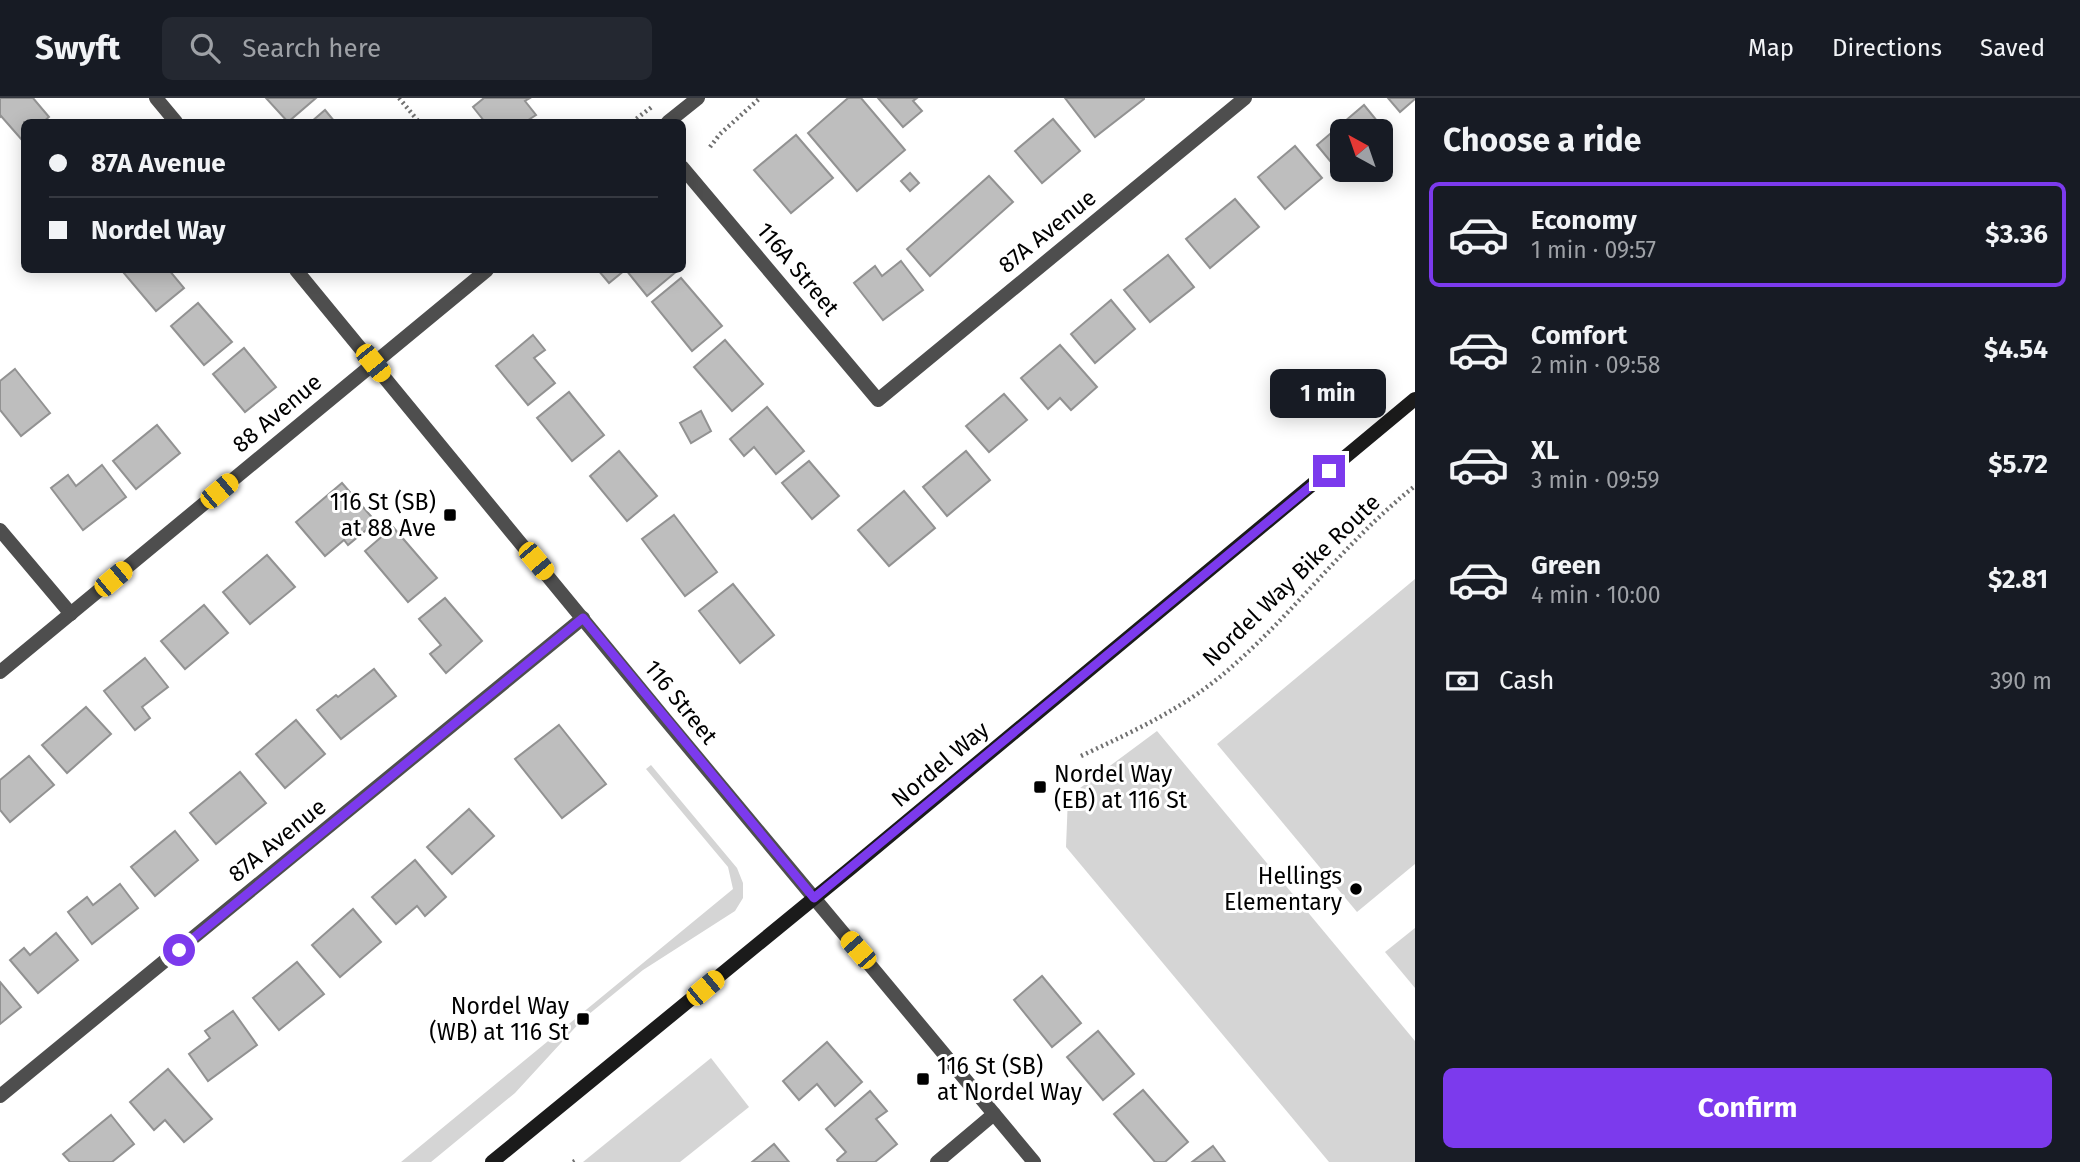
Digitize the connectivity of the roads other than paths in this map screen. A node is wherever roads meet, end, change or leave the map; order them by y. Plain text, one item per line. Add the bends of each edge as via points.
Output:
1 (156, 98) edge
2 (698, 98) edge
3 (1245, 98) edge
4 (174, 119) edge
5 (672, 119) edge
6 (686, 172) edge
7 (298, 273) edge
8 (483, 273) edge
9 (373, 363) junction
10 (1415, 399) edge
11 (878, 400) joint
12 (0, 530) edge
13 (71, 614) junction
14 (583, 618) junction
15 (0, 672) edge
16 (814, 898) junction
17 (0, 1096) edge
18 (994, 1114) junction
19 (492, 1162) edge
20 (936, 1162) edge
21 (1034, 1162) edge

1 - 4 street
2 - 5 street
3 - 11 street, 87A Avenue
6 - 11 street, 116A Street
7 - 9 street, 116 Street
8 - 9 street, 88 Avenue
9 - 13 street, 88 Avenue
9 - 14 street, 116 Street
10 - 16 main road, Nordel Way
12 - 13 street
13 - 15 street, 88 Avenue
14 - 16 street, 116 Street
14 - 17 street, 87A Avenue
16 - 18 street, 116 Street
16 - 19 main road, Nordel Way
18 - 20 street
18 - 21 street, 116 Street

